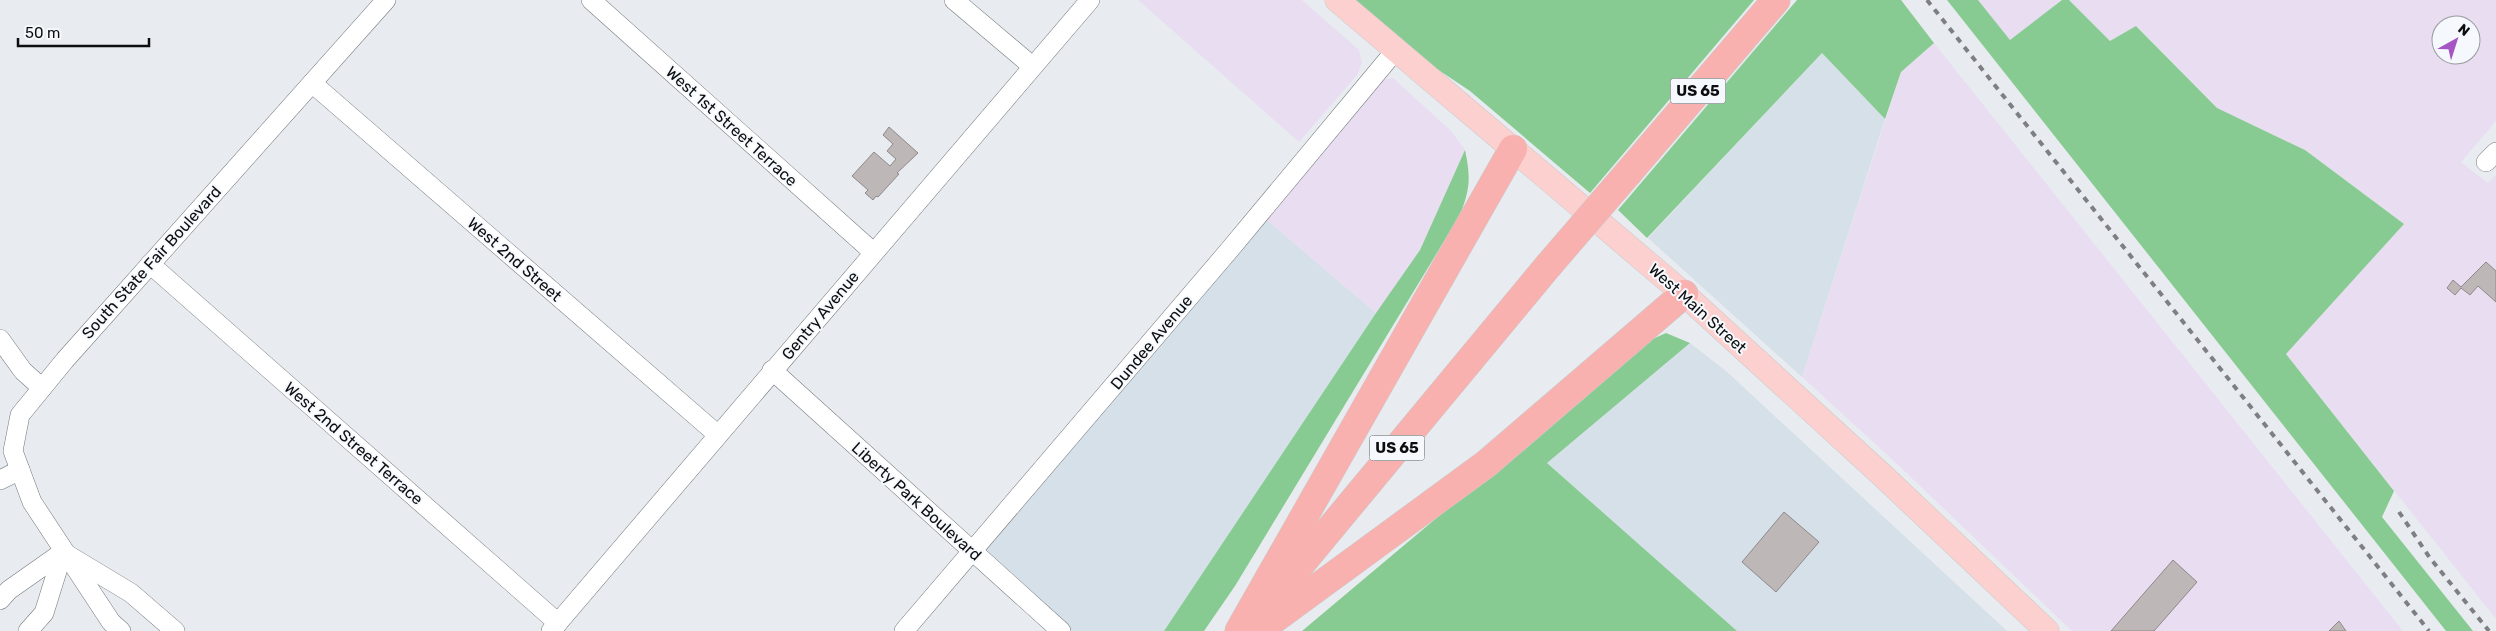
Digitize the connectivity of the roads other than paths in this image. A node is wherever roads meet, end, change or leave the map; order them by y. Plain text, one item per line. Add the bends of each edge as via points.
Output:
1 (386, 0) edge
2 (591, 0) edge
3 (954, 0) edge
4 (1090, 0) edge
5 (1337, 0) edge
6 (1771, 5) edge
7 (1395, 51) junction
8 (1032, 66) junction
9 (312, 83) junction
10 (1513, 149) junction
11 (873, 252) junction
12 (150, 264) junction
13 (1684, 294) junction
14 (0, 339) edge
15 (772, 370) junction
16 (42, 388) junction
17 (718, 435) junction
18 (20, 470) junction
19 (0, 480) edge
20 (973, 551) junction
21 (63, 552) junction
22 (0, 600) edge
23 (555, 627) edge
24 (28, 631) edge
25 (121, 631) edge
26 (175, 631) edge
27 (904, 631) edge
28 (1061, 631) edge
29 (1239, 631) edge
30 (1245, 631) edge
31 (1258, 631) edge
32 (2047, 631) edge

1 - 9 street, South State Fair Boulevard
2 - 11 street, West 1st Street Terrace
3 - 8 street
4 - 8 street, Gentry Avenue
5 - 7 main road, West Main Street
6 - 30 highway, US 65, bridge via 1548,266
7 - 10 main road, West Main Street
7 - 20 street, Dundee Avenue via 1238,241
8 - 11 street, Gentry Avenue
9 - 12 street, South State Fair Boulevard
9 - 17 street, West 2nd Street
10 - 13 main road, West Main Street
10 - 29 highway
11 - 15 street, Gentry Avenue
12 - 16 street, South State Fair Boulevard
12 - 23 street, West 2nd Street Terrace
13 - 31 highway via 1486,464
13 - 32 main road, West Main Street
14 - 16 street via 23,371
15 - 17 street, Gentry Avenue
15 - 20 street, Liberty Park Boulevard
16 - 18 street, South State Fair Boulevard via 20,415 12,451
17 - 23 street, Gentry Avenue
18 - 19 street
18 - 21 street, South State Fair Boulevard via 32,502
20 - 27 street, Dundee Avenue
20 - 28 street, Liberty Park Boulevard
21 - 22 street
21 - 24 street via 44,613
21 - 25 street, South State Fair Boulevard via 111,622
21 - 26 street via 131,593

